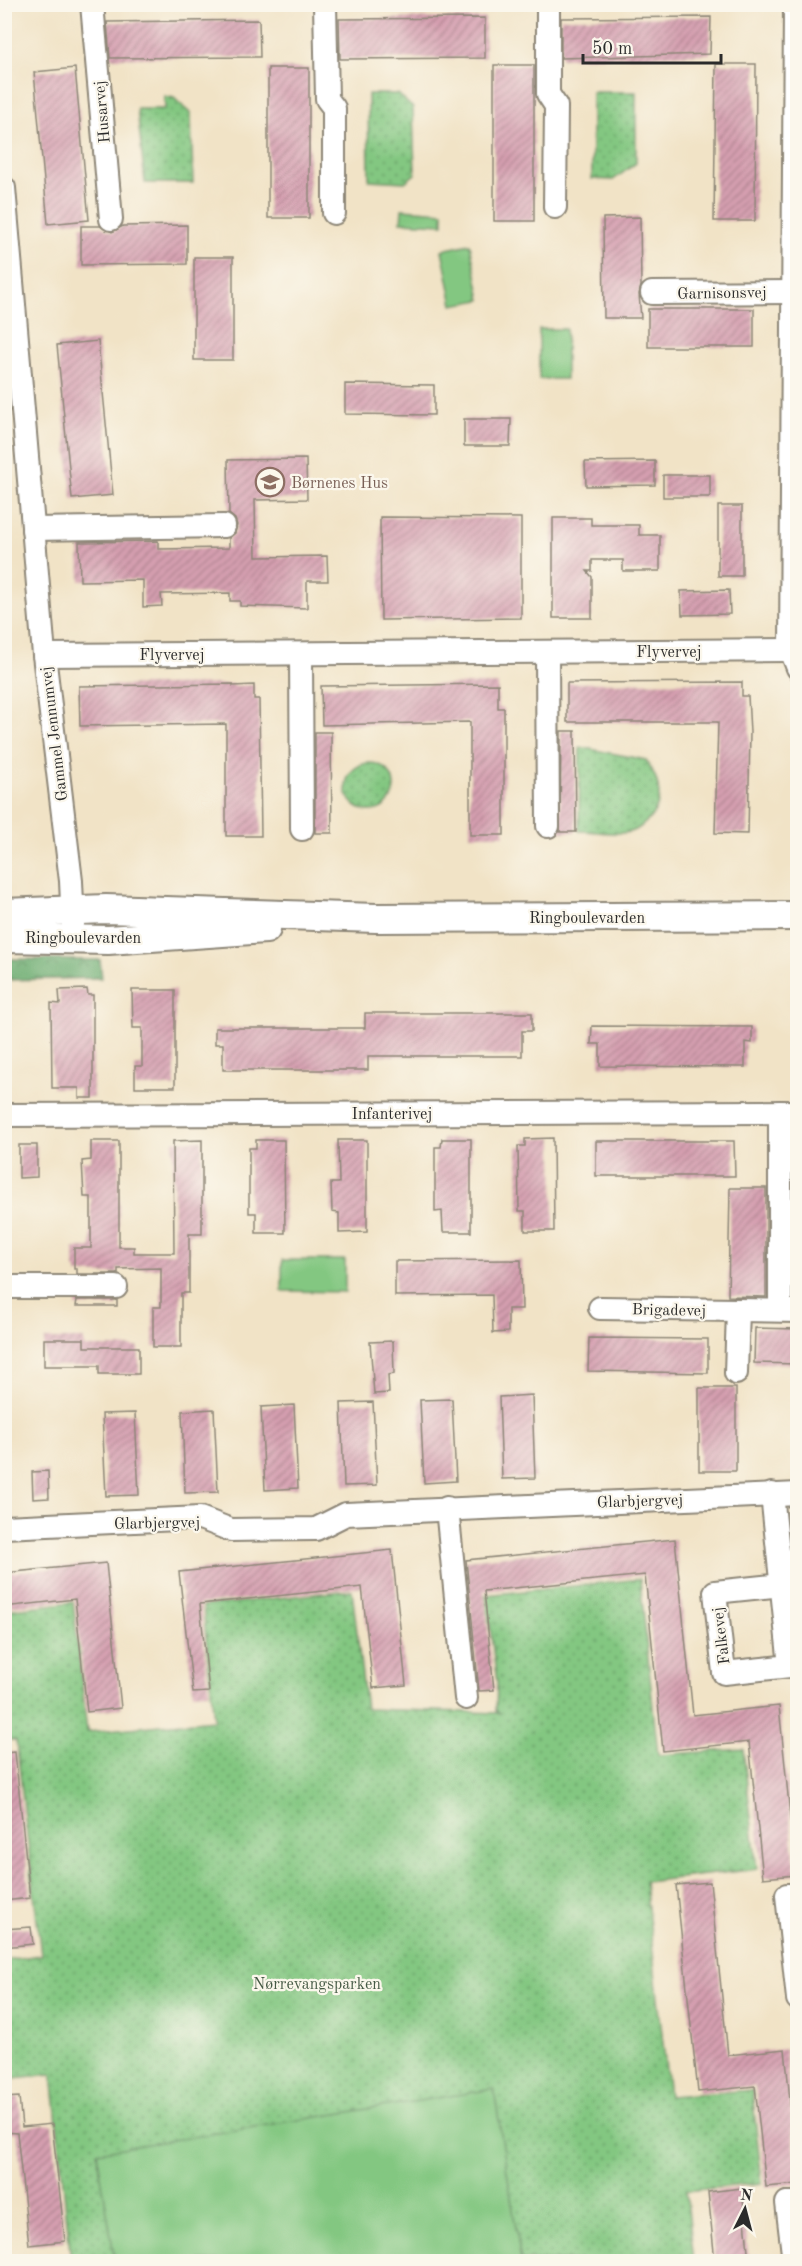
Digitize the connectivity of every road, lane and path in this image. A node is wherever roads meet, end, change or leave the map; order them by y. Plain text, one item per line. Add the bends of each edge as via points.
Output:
1 (92, 4) edge
2 (325, 4) edge
3 (548, 4) edge
4 (795, 4) edge
5 (4, 188) edge
6 (555, 207) dead end
7 (334, 213) dead end
8 (111, 219) dead end
9 (793, 292) junction
10 (651, 293) dead end
11 (224, 526) dead end
12 (33, 529) junction
13 (546, 652) junction
14 (301, 654) junction
15 (44, 655) junction
16 (794, 659) edge
17 (548, 826) dead end
18 (302, 829) dead end
19 (4, 913) edge
20 (798, 916) edge
21 (73, 925) junction
22 (4, 938) edge
23 (789, 1112) edge
24 (4, 1115) edge
25 (4, 1287) edge
26 (116, 1287) dead end
27 (600, 1308) dead end
28 (738, 1310) junction
29 (789, 1311) edge
30 (736, 1373) dead end
31 (772, 1494) junction
32 (798, 1494) edge
33 (447, 1508) junction
34 (4, 1527) edge
35 (782, 1585) junction
36 (466, 1698) dead end
37 (798, 1894) edge
38 (798, 1999) edge
39 (798, 2203) edge
40 (794, 2262) edge

1 - 8 street, Husarvej
2 - 7 street via 327,99 334,108
3 - 6 street via 548,94 556,106
4 - 9 street
5 - 12 street, Gammel Jennumvej
9 - 10 street, Garnisonsvej
9 - 16 street
11 - 12 street
12 - 15 street, Gammel Jennumvej
13 - 14 street, Flyvervej
13 - 16 street, Flyvervej
13 - 17 street
14 - 15 street, Flyvervej
14 - 18 street
15 - 21 street, Gammel Jennumvej
19 - 21 main road, Ringboulevarden
20 - 21 main road, Ringboulevarden via 376,918 319,926 108,940
21 - 22 main road, Ringboulevarden
23 - 24 street, Infanterivej
23 - 29 street, Infanterivej
25 - 26 street
27 - 28 street, Brigadevej
28 - 29 street, Brigadevej
28 - 30 street
31 - 32 street, Glarbjergvej
31 - 33 street, Glarbjergvej
31 - 35 street, Falkevej
33 - 34 street, Glarbjergvej via 346,1514 316,1529 231,1530 200,1518
33 - 36 street
35 - 35 street, Falkevej via 715,1592 724,1673 790,1666
37 - 38 street via 787,1896
39 - 40 street via 787,2204

